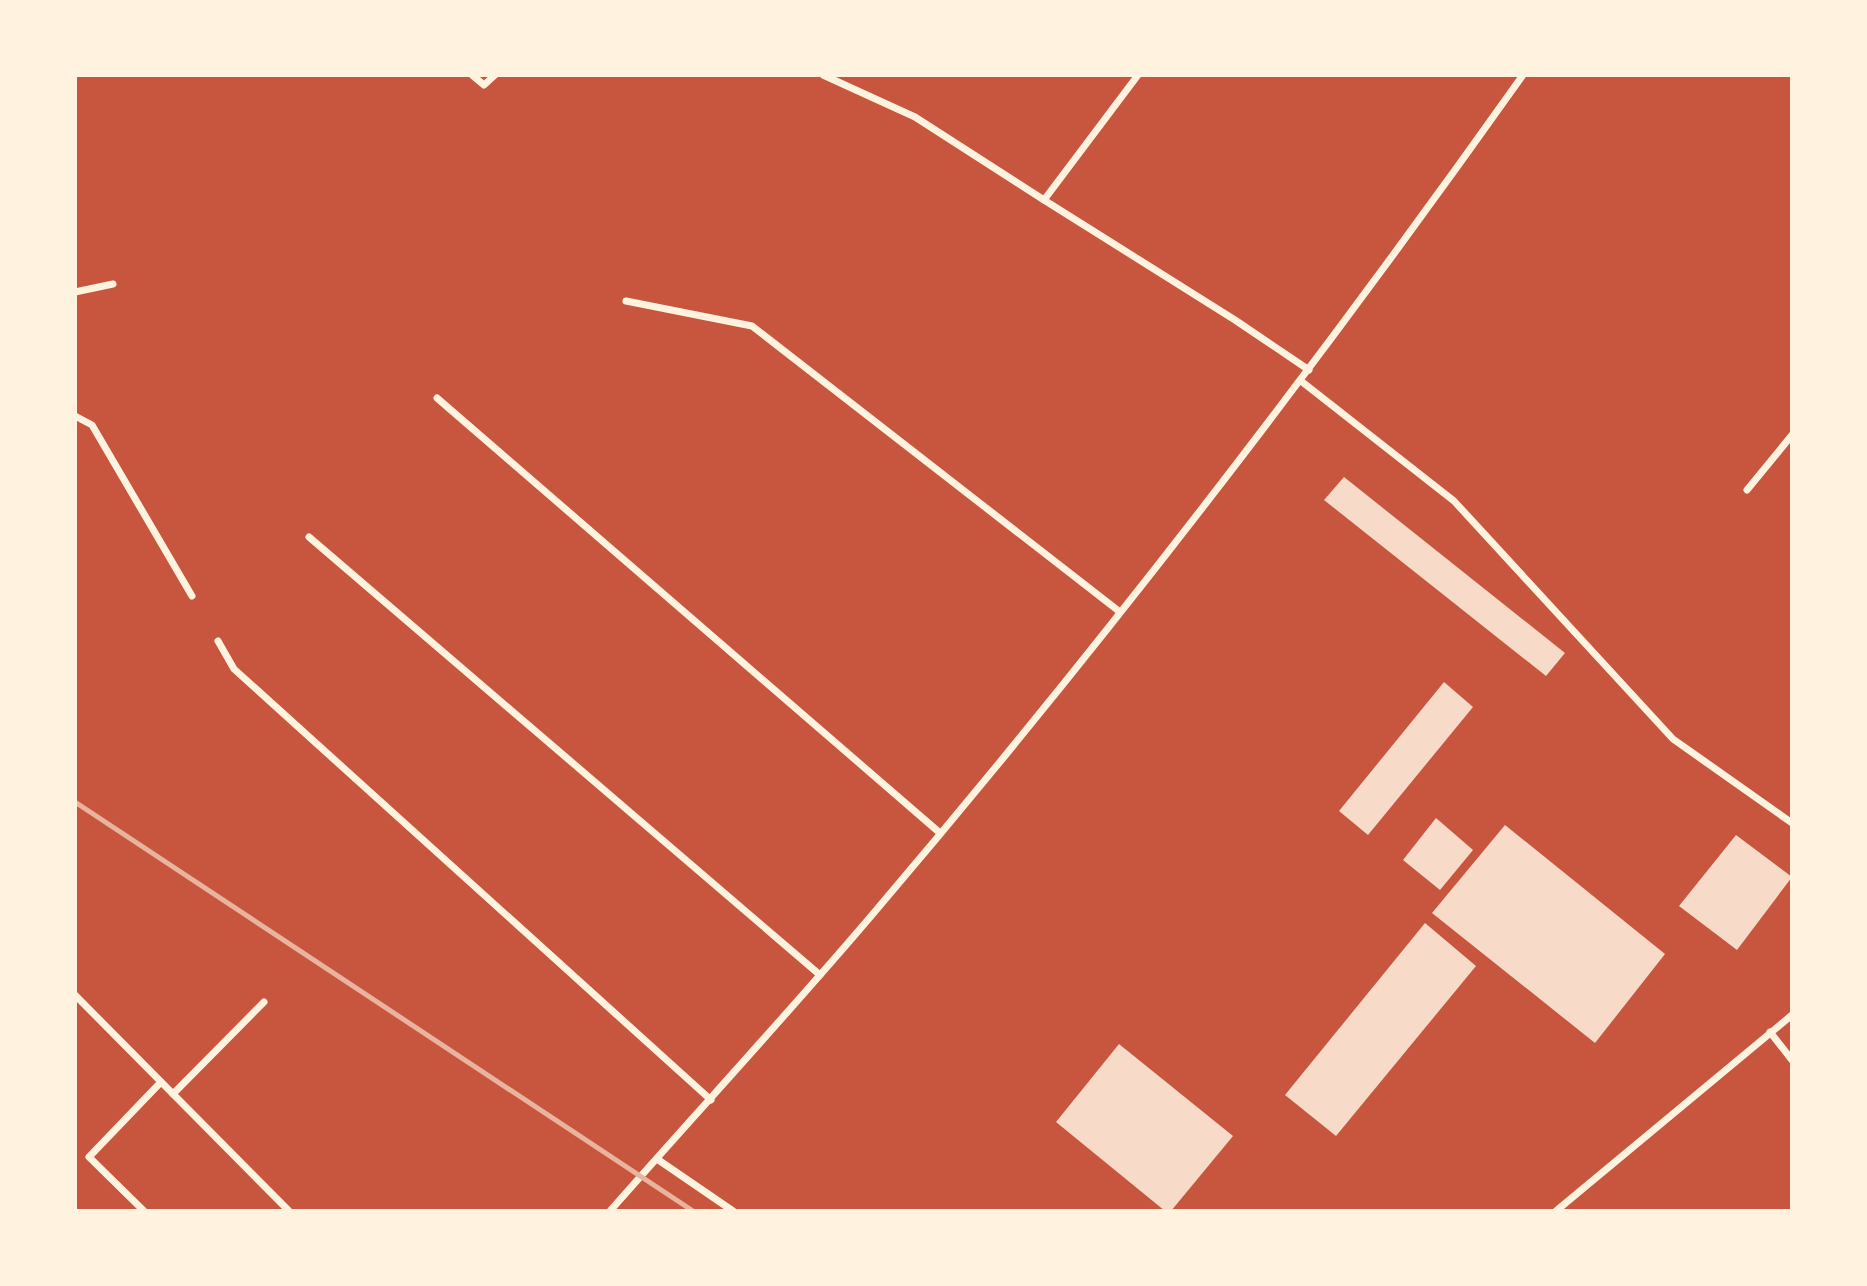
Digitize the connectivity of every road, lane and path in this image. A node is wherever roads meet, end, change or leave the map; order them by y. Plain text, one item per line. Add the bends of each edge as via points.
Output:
1 (472, 75) edge
2 (495, 75) edge
3 (823, 75) edge
4 (1138, 75) edge
5 (1522, 75) edge
6 (1044, 200) junction
7 (113, 284) dead end
8 (75, 292) edge
9 (626, 301) dead end
10 (1309, 370) junction
11 (1301, 381) junction
12 (437, 398) dead end
13 (75, 416) edge
14 (1792, 435) edge
15 (1747, 491) dead end
16 (309, 537) dead end
17 (192, 596) dead end
18 (1120, 612) junction
19 (218, 641) dead end
20 (1792, 823) edge
21 (940, 833) junction
22 (821, 975) junction
23 (75, 995) edge
24 (264, 1002) dead end
25 (1792, 1015) edge
26 (1770, 1032) junction
27 (1792, 1060) edge
28 (161, 1082) junction
29 (173, 1094) junction
30 (711, 1100) junction
31 (657, 1159) junction
32 (144, 1211) edge
33 (289, 1211) edge
34 (610, 1211) edge
35 (733, 1211) edge
36 (1556, 1211) edge

1 - 2 street via 484,85
3 - 6 street via 915,117
4 - 6 street
5 - 10 street
6 - 10 street
7 - 8 street
9 - 18 street via 751,326
10 - 11 street
11 - 18 street
11 - 20 street via 1454,501 1673,739
12 - 21 street
13 - 17 street via 92,425
14 - 15 street
16 - 22 street
18 - 21 street
19 - 30 street via 234,669
21 - 22 street
22 - 30 street
23 - 28 street
24 - 29 street
25 - 26 street
26 - 27 street
26 - 36 street
28 - 29 street
28 - 32 street via 89,1157
29 - 33 street
30 - 31 street
31 - 34 street
31 - 35 street

